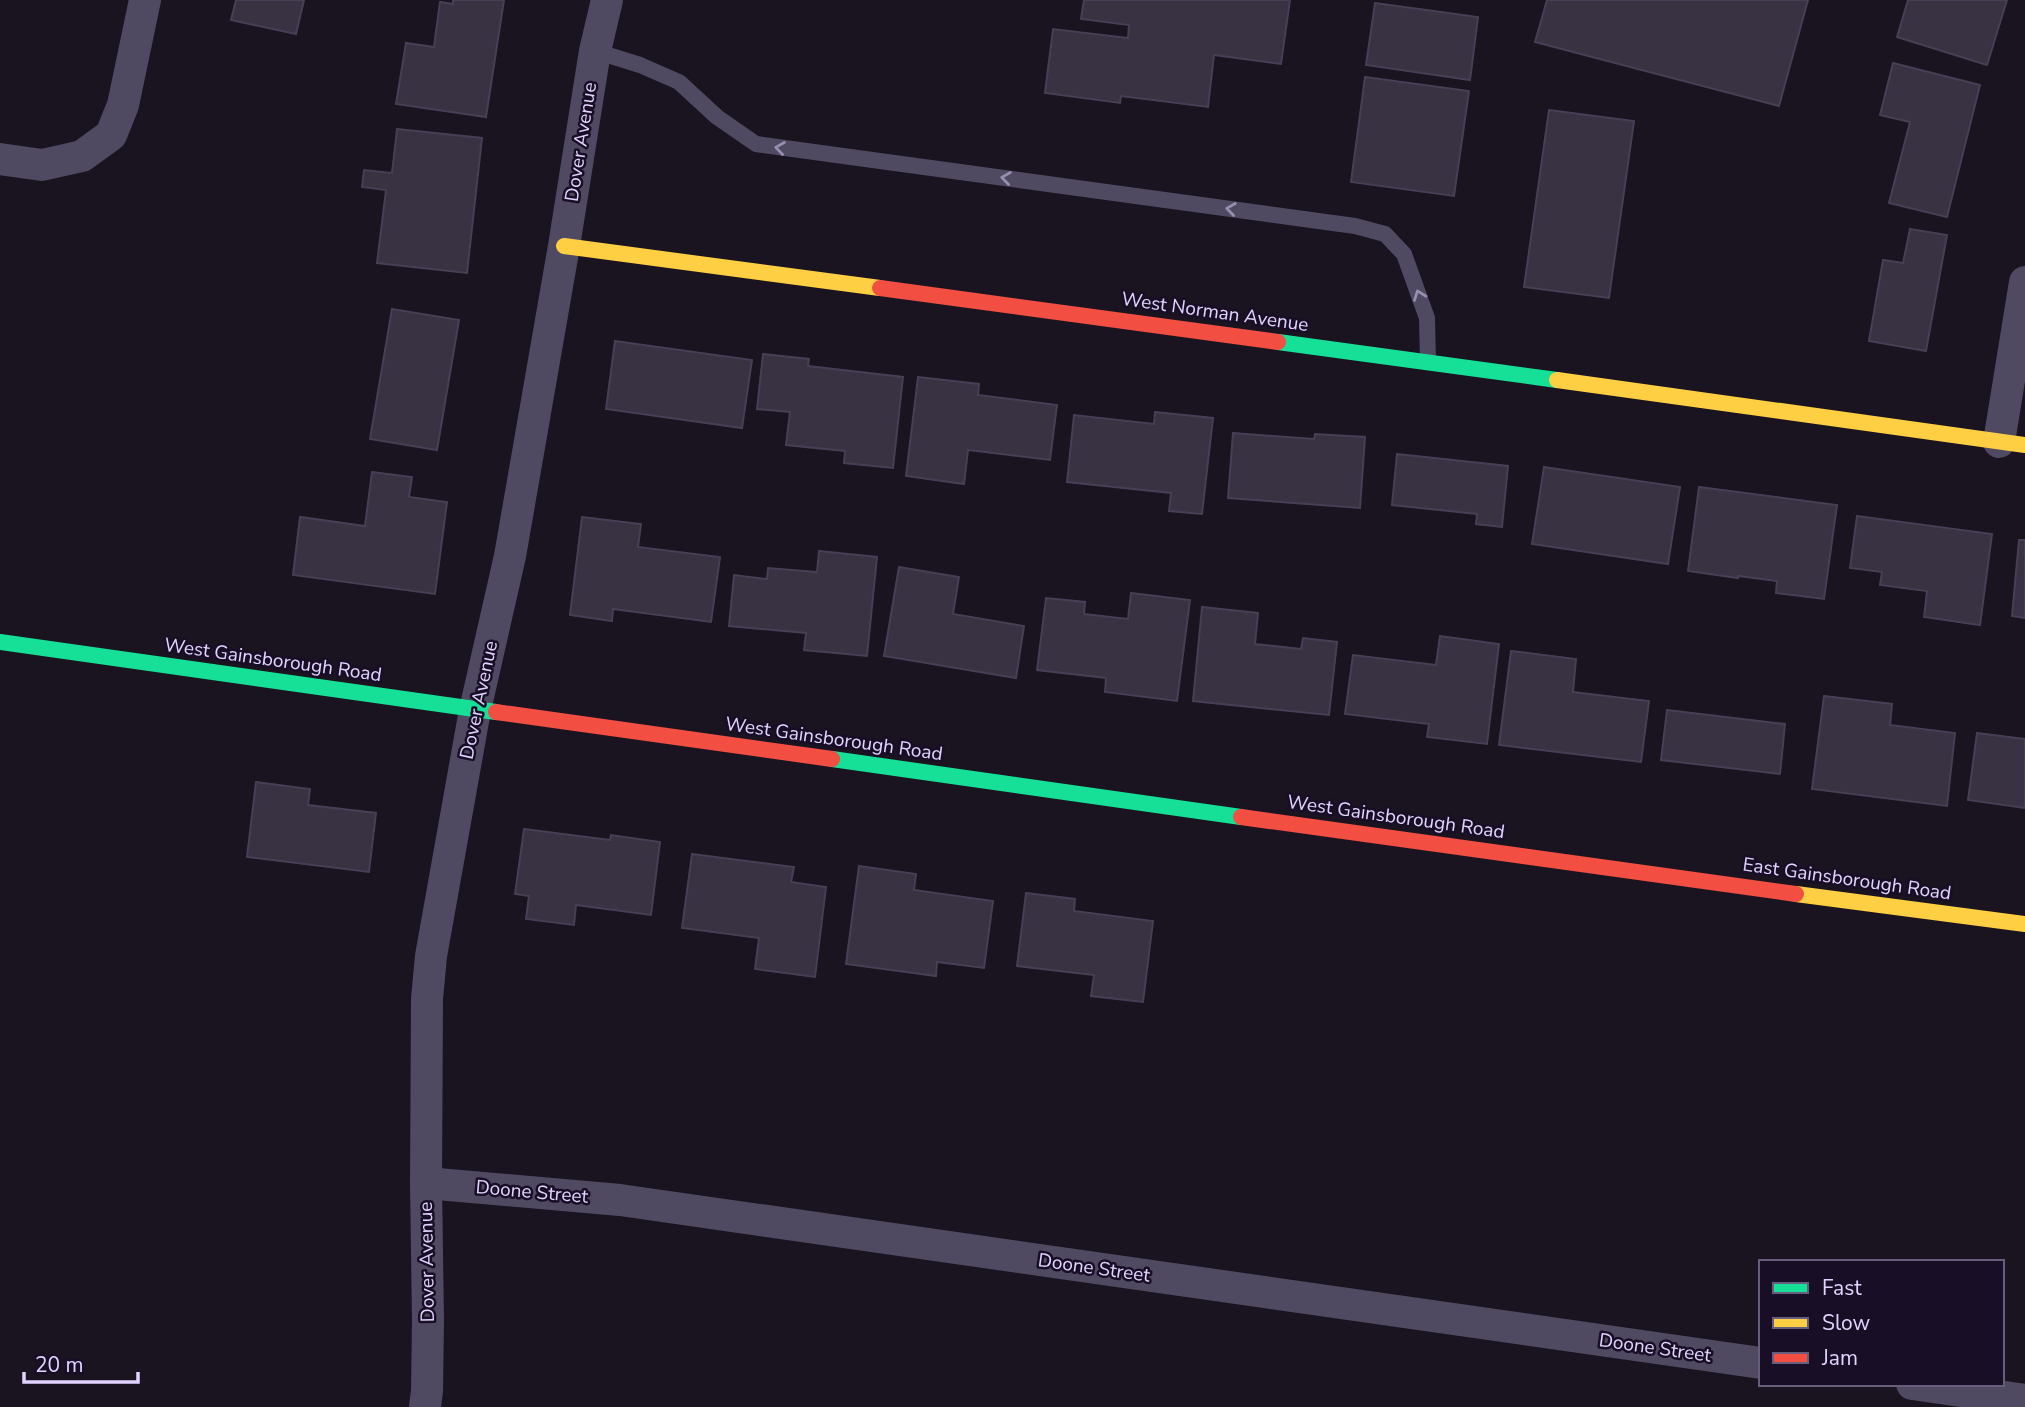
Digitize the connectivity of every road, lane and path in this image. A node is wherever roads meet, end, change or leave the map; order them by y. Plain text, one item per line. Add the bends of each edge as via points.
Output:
1 (145, 0) edge
2 (607, 0) edge
3 (595, 51) junction
4 (0, 159) edge
5 (564, 246) junction
6 (2025, 282) edge
7 (1427, 362) junction
8 (2012, 444) edge
9 (0, 642) edge
10 (475, 710) junction
11 (1663, 876) joint
12 (2025, 924) edge
13 (426, 1183) junction
14 (1759, 1363) edge
15 (1926, 1386) edge
16 (2025, 1400) edge
17 (425, 1407) edge

1 - 4 street via 123,105 111,135 82,156 42,165
2 - 3 street, Dover Avenue
3 - 5 street, Dover Avenue
7 -> 3 lane via 1427,318 1404,254 1385,234 1355,226 756,144 679,82
5 - 7 street, West Norman Avenue
5 - 10 street, Dover Avenue via 510,556
6 - 8 street
7 - 8 street, West Norman Avenue
9 - 10 street, West Gainsborough Road
10 - 11 street, West Gainsborough Road
10 - 13 street, Dover Avenue via 431,956
11 - 12 street, East Gainsborough Road
13 - 14 street, Doone Street via 620,1200
13 - 17 street, Dover Avenue
15 - 16 street

